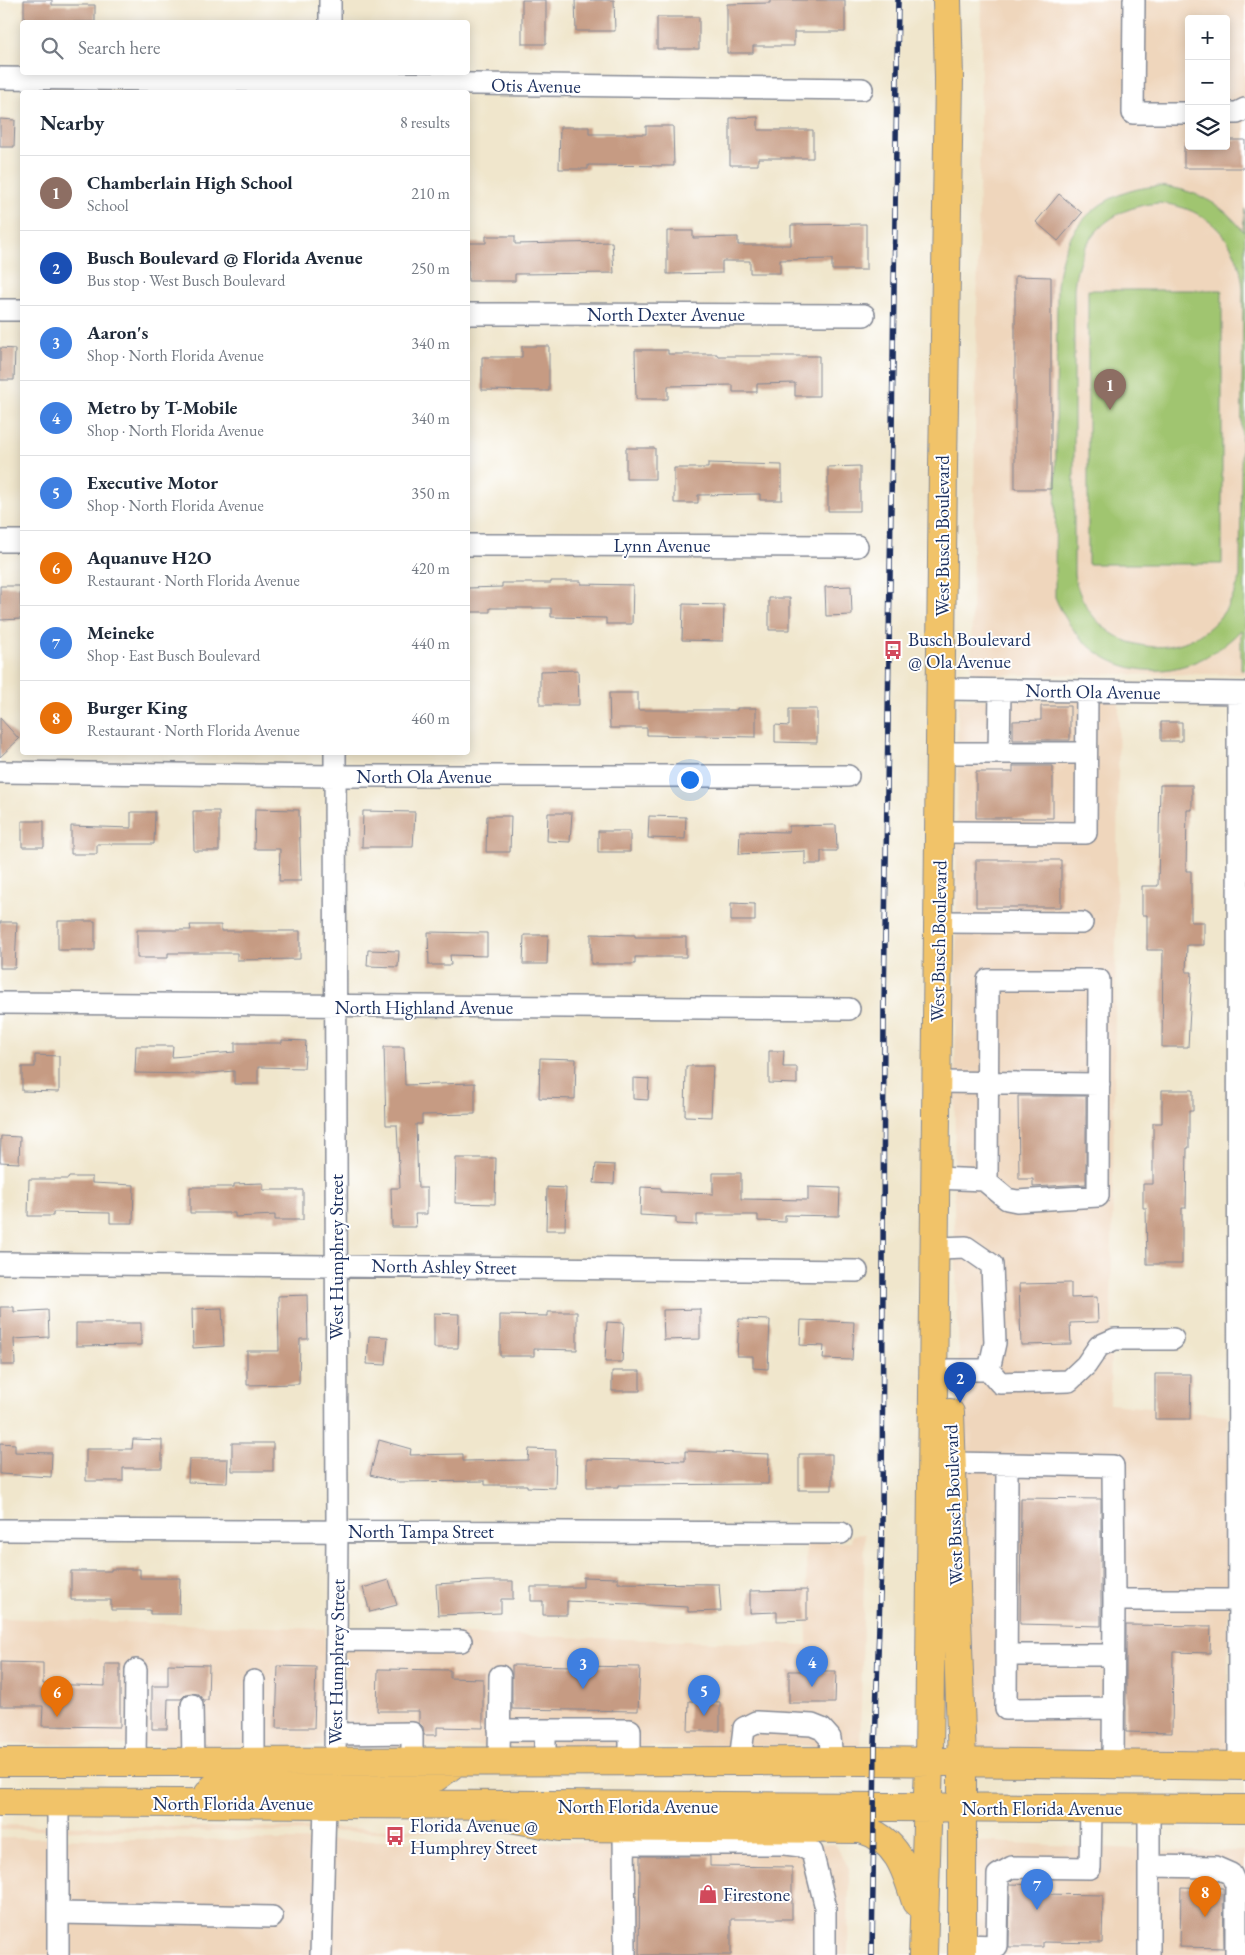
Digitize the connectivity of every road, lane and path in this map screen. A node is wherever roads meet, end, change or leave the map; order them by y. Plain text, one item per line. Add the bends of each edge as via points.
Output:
1 (330, 0) edge
2 (947, 0) edge
3 (962, 0) edge
4 (1134, 0) edge
5 (330, 20) edge
6 (0, 78) edge
7 (949, 78) junction
8 (330, 82) edge
9 (862, 89) dead end
10 (1245, 109) edge
11 (1185, 113) edge
12 (1230, 113) edge
13 (0, 310) edge
14 (20, 310) edge
15 (470, 314) edge
16 (864, 315) dead end
17 (0, 541) edge
18 (20, 541) edge
19 (470, 544) edge
20 (857, 546) dead end
21 (942, 690) junction
22 (1000, 690) junction
23 (1087, 691) junction
24 (1242, 693) edge
25 (941, 752) junction
26 (999, 753) junction
27 (1086, 753) junction
28 (335, 755) edge
29 (0, 772) edge
30 (336, 776) junction
31 (848, 776) dead end
32 (1242, 817) edge
33 (940, 832) junction
34 (939, 922) junction
35 (1082, 923) dead end
36 (0, 1003) edge
37 (334, 1006) junction
38 (848, 1008) dead end
39 (1242, 1049) edge
40 (937, 1082) junction
41 (988, 1082) junction
42 (1099, 1084) junction
43 (936, 1178) junction
44 (987, 1182) junction
45 (935, 1204) junction
46 (939, 1248) junction
47 (0, 1263) edge
48 (336, 1265) junction
49 (857, 1271) dead end
50 (1241, 1277) edge
51 (1173, 1339) dead end
52 (949, 1370) junction
53 (989, 1370) junction
54 (952, 1463) junction
55 (1007, 1464) junction
56 (1242, 1510) edge
57 (0, 1530) edge
58 (337, 1531) junction
59 (841, 1533) dead end
60 (1242, 1554) edge
61 (1114, 1600) junction
62 (1239, 1600) junction
63 (336, 1640) junction
64 (461, 1641) dead end
65 (1007, 1655) junction
66 (1114, 1656) junction
67 (136, 1670) dead end
68 (500, 1676) dead end
69 (254, 1681) dead end
70 (192, 1705) dead end
71 (1114, 1708) junction
72 (499, 1730) junction
73 (545, 1730) junction
74 (335, 1734) junction
75 (630, 1761) junction
76 (740, 1761) junction
77 (832, 1761) junction
78 (0, 1762) edge
79 (58, 1762) junction
80 (135, 1762) junction
81 (194, 1762) junction
82 (254, 1762) junction
83 (335, 1762) junction
84 (412, 1762) junction
85 (458, 1762) junction
86 (499, 1762) junction
87 (545, 1762) junction
88 (928, 1762) junction
89 (962, 1762) junction
90 (1113, 1764) junction
91 (1242, 1766) edge
92 (0, 1802) edge
93 (58, 1802) junction
94 (202, 1803) junction
95 (325, 1804) junction
96 (962, 1807) junction
97 (926, 1808) junction
98 (1091, 1808) junction
99 (1149, 1808) junction
100 (1245, 1810) edge
101 (624, 1826) junction
102 (1149, 1866) junction
103 (58, 1913) junction
104 (272, 1916) dead end
105 (923, 1924) junction
106 (962, 1950) edge
107 (58, 1955) edge
108 (321, 1955) edge
109 (625, 1955) edge
110 (825, 1955) edge
111 (923, 1955) edge
112 (1149, 1955) edge
113 (1236, 1955) edge

1 - 5 street
2 - 7 main road, West Busch Boulevard
3 - 7 main road, West Busch Boulevard
4 - 11 street via 1134,113
6 - 8 street, Otis Avenue
7 - 21 main road, West Busch Boulevard
8 - 9 street, Otis Avenue
10 - 12 street
13 - 14 street
15 - 16 street, North Dexter Avenue
17 - 18 street
19 - 20 street, Lynn Avenue
21 - 22 street, North Ola Avenue
21 - 25 main road, West Busch Boulevard
22 - 23 street, North Ola Avenue
22 - 26 street
23 - 24 street, North Ola Avenue
23 - 27 street
24 - 32 street
25 - 26 street
25 - 33 main road, West Busch Boulevard
26 - 27 street
27 - 33 street via 1086,833
28 - 30 street, West Humphrey Street
29 - 30 street, North Ola Avenue
30 - 31 street, North Ola Avenue
30 - 37 street, West Humphrey Street
32 - 39 street
33 - 34 main road, West Busch Boulevard
34 - 35 street
34 - 40 main road, West Busch Boulevard
36 - 37 street, North Highland Avenue
37 - 38 street, North Highland Avenue
37 - 48 street, West Humphrey Street
39 - 50 street
40 - 41 street
40 - 43 main road, West Busch Boulevard
41 - 42 street
41 - 42 street via 988,980 1099,980
41 - 44 street
42 - 44 street via 1098,1196 1007,1200
43 - 44 street
43 - 45 main road, West Busch Boulevard
45 - 46 main road, West Busch Boulevard
45 - 88 main road, West Busch Boulevard
46 - 52 main road, West Busch Boulevard
46 - 53 street via 966,1247 992,1265 995,1342
47 - 48 street, North Ashley Street
48 - 49 street, North Ashley Street
48 - 58 street, West Humphrey Street
50 - 56 street
51 - 53 street via 1115,1339 1099,1346 1069,1381 1000,1383
52 - 53 street
52 - 54 main road, West Busch Boulevard
54 - 55 street
54 - 89 main road, West Busch Boulevard
55 - 61 street via 1113,1466
55 - 65 street
56 - 60 street
57 - 58 street, North Tampa Street
58 - 59 street, North Tampa Street
58 - 63 street, West Humphrey Street
60 - 62 street
61 - 62 street
61 - 66 street
62 - 91 street
63 - 64 street
63 - 74 street, West Humphrey Street
65 - 66 street
65 - 71 street via 1006,1709
66 - 71 street
67 - 80 street
68 - 72 street
69 - 82 street
70 - 81 street
71 - 90 street
72 - 73 street
72 - 86 street
73 - 75 street via 630,1730
73 - 87 street
74 - 83 street, West Humphrey Street
74 - 84 street via 412,1733
75 - 76 main road
75 - 87 main road
76 - 77 main road
76 - 77 street via 744,1728 756,1722 812,1725 822,1729 830,1738
77 - 88 main road
78 - 79 main road
79 - 80 main road
79 - 93 main road
80 - 81 main road
81 - 82 main road
82 - 83 main road
83 - 84 main road
83 - 94 main road via 317,1779 306,1783 222,1785 213,1788
84 - 85 main road
85 - 86 main road
85 - 95 main road via 436,1777 416,1782 344,1787
86 - 87 main road
88 - 89 main road
88 - 97 main road, West Busch Boulevard
89 - 90 main road
89 - 96 main road, West Busch Boulevard
90 - 91 main road
92 - 93 main road, North Florida Avenue
93 - 94 main road, North Florida Avenue
93 - 103 street
94 - 95 main road, North Florida Avenue
95 - 101 main road, North Florida Avenue via 432,1805
95 - 108 street
96 - 97 main road, North Florida Avenue
96 - 98 main road, North Florida Avenue
96 - 106 main road, West Busch Boulevard
97 - 101 main road, North Florida Avenue
97 - 105 main road, West Busch Boulevard
98 - 99 main road, North Florida Avenue
98 - 106 street via 1090,1868 1012,1867 998,1875 996,1946
99 - 100 main road, North Florida Avenue
99 - 102 street
101 - 105 main road via 868,1831 881,1836 895,1849 905,1866
101 - 109 street
101 - 110 street via 785,1844 812,1852 825,1904
102 - 112 street
102 - 113 street via 1215,1867 1232,1874 1236,1886
103 - 104 street
103 - 107 street
105 - 111 main road, West Busch Boulevard

